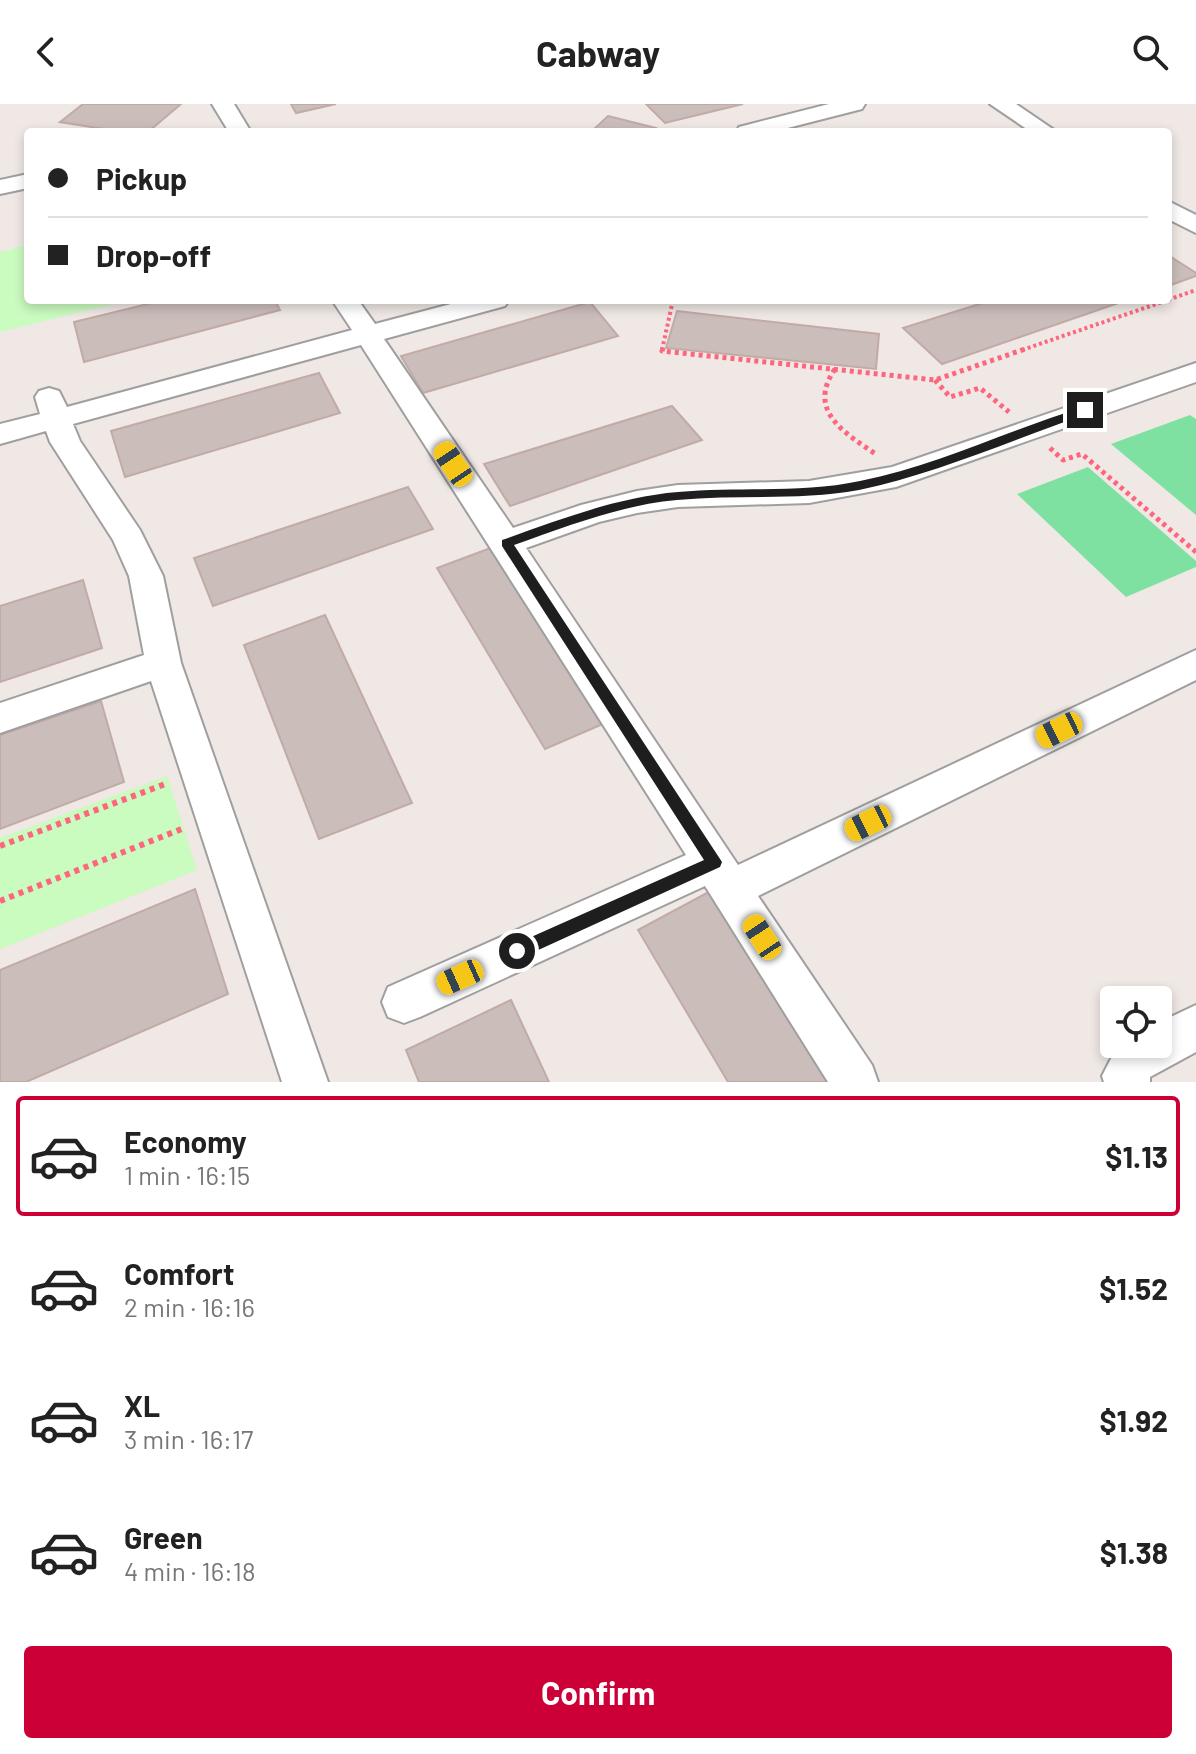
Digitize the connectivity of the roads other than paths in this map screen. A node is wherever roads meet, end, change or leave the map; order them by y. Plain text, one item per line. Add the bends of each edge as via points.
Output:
1 (223, 104) edge
2 (854, 104) edge
3 (1001, 104) edge
4 (238, 128) edge
5 (762, 128) edge
6 (1040, 128) edge
7 (24, 182) edge
8 (0, 187) edge
9 (1196, 197) edge
10 (1172, 206) edge
11 (1172, 210) edge
12 (1196, 226) edge
13 (405, 304) edge
14 (463, 304) edge
15 (355, 317) edge
16 (1196, 372) edge
17 (52, 408) junction
18 (0, 410) edge
19 (0, 434) edge
20 (506, 543) junction
21 (163, 663) junction
22 (1196, 664) edge
23 (0, 718) edge
24 (723, 876) junction
25 (404, 1002) dead end
26 (1196, 1027) edge
27 (305, 1082) edge
28 (855, 1082) edge
29 (1127, 1082) edge

1 - 4 street
2 - 5 street
3 - 6 street
7 - 8 street
9 - 10 street
11 - 12 street
13 - 15 street
14 - 15 street
15 - 17 street
15 - 20 street
16 - 20 street via 858,486 637,502
17 - 18 street
17 - 19 street
17 - 21 street via 65,442 128,538 146,576
20 - 24 street
21 - 23 street
21 - 27 street
22 - 24 street
24 - 25 street
24 - 28 street
26 - 29 street via 1134,1061

